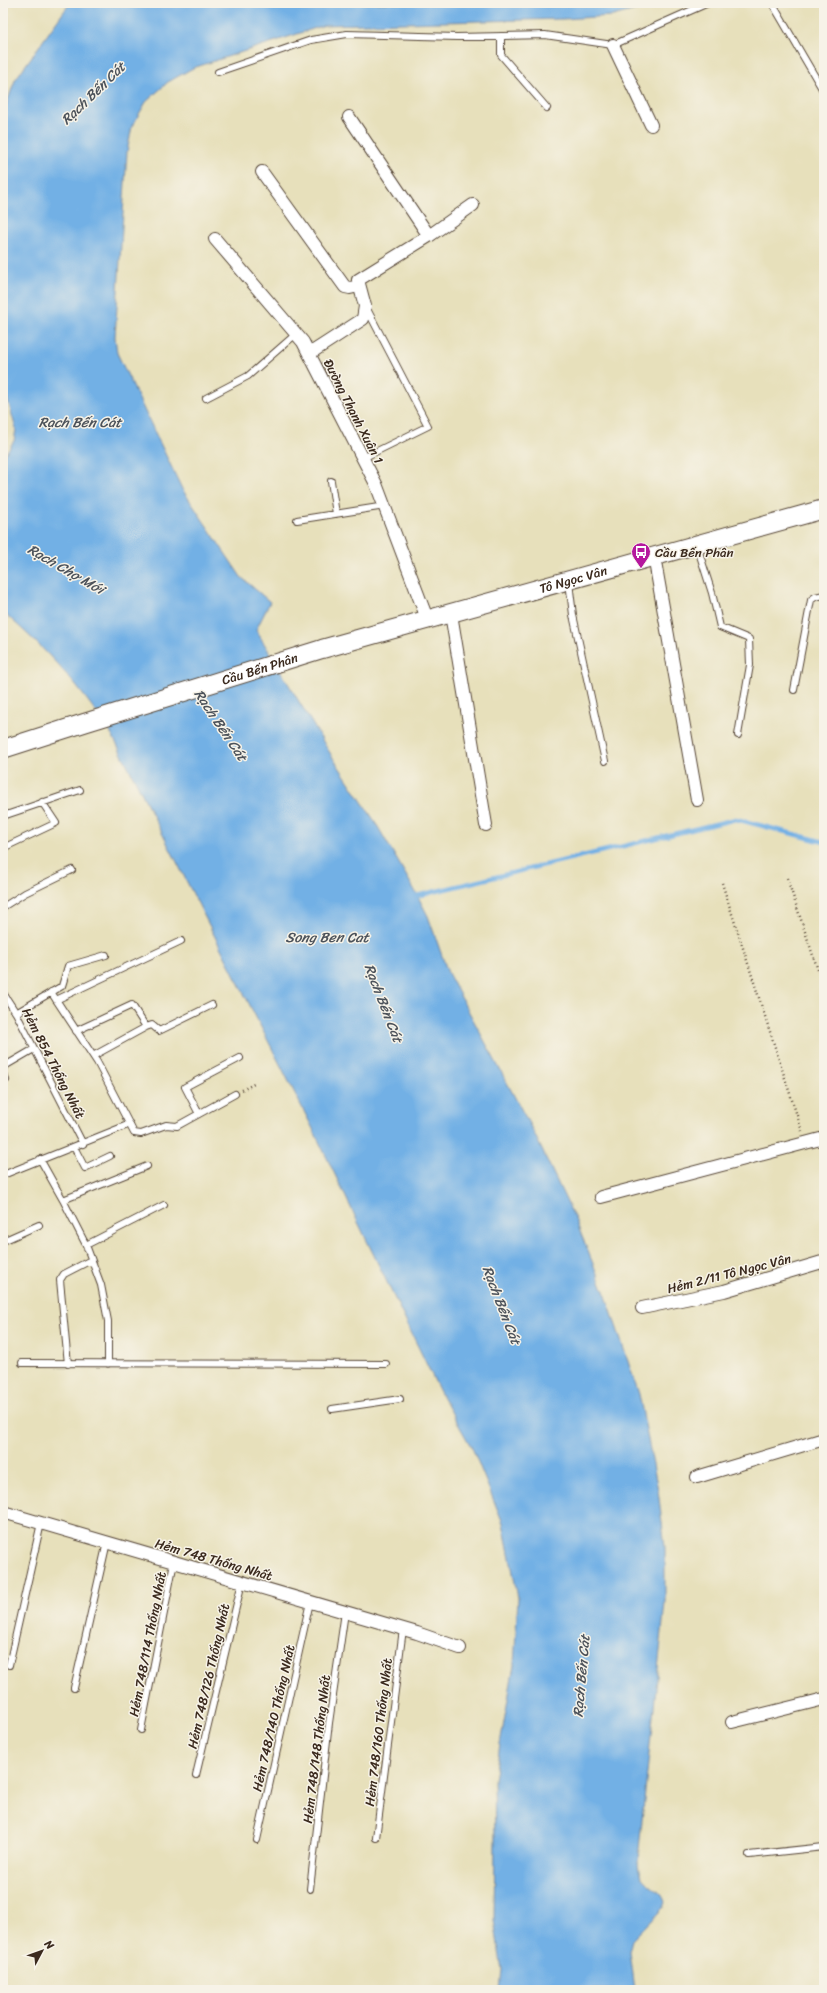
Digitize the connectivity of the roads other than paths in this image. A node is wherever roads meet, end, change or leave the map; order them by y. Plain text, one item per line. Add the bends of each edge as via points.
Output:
1 (708, 3) edge
2 (772, 3) edge
3 (501, 36) junction
4 (613, 45) junction
5 (218, 72) dead end
6 (824, 92) edge
7 (548, 108) dead end
8 (349, 117) dead end
9 (651, 125) dead end
10 (262, 172) dead end
11 (473, 205) dead end
12 (429, 236) junction
13 (215, 239) dead end
14 (359, 286) junction
15 (365, 306) junction
16 (296, 334) junction
17 (309, 354) junction
18 (206, 398) dead end
19 (363, 458) junction
20 (331, 481) dead end
21 (385, 506) junction
22 (824, 509) edge
23 (336, 514) junction
24 (297, 520) dead end
25 (696, 544) junction
26 (654, 556) junction
27 (569, 581) junction
28 (824, 595) edge
29 (451, 614) junction
30 (428, 621) junction
31 (322, 649) joint
32 (794, 690) dead end
33 (738, 735) dead end
34 (3, 750) edge
35 (605, 762) dead end
36 (80, 790) dead end
37 (697, 800) dead end
38 (42, 802) junction
39 (3, 816) edge
40 (486, 826) dead end
41 (3, 848) edge
42 (72, 870) dead end
43 (3, 907) edge
44 (181, 941) dead end
45 (106, 955) dead end
46 (51, 992) junction
47 (3, 993) edge
48 (56, 1000) junction
49 (212, 1004) dead end
50 (16, 1013) junction
51 (146, 1027) junction
52 (76, 1031) junction
53 (34, 1049) junction
54 (93, 1056) junction
55 (240, 1058) dead end
56 (3, 1067) edge
57 (235, 1094) dead end
58 (199, 1114) junction
59 (130, 1124) junction
60 (824, 1138) edge
61 (83, 1144) junction
62 (74, 1147) junction
63 (110, 1156) dead end
64 (40, 1159) junction
65 (147, 1166) dead end
66 (3, 1175) edge
67 (601, 1197) dead end
68 (63, 1200) junction
69 (164, 1205) dead end
70 (39, 1225) dead end
71 (3, 1241) edge
72 (86, 1245) junction
73 (91, 1260) junction
74 (822, 1262) dead end
75 (642, 1308) dead end
76 (22, 1363) dead end
77 (68, 1364) junction
78 (108, 1364) junction
79 (386, 1364) dead end
80 (400, 1400) dead end
81 (332, 1409) dead end
82 (824, 1439) edge
83 (697, 1477) dead end
84 (3, 1512) edge
85 (41, 1523) junction
86 (107, 1542) junction
87 (174, 1562) junction
88 (242, 1582) junction
89 (310, 1602) junction
90 (345, 1612) junction
91 (403, 1629) junction
92 (460, 1648) dead end
93 (10, 1665) dead end
94 (74, 1688) dead end
95 (824, 1699) edge
96 (732, 1722) dead end
97 (141, 1730) dead end
98 (196, 1775) dead end
99 (376, 1838) dead end
100 (257, 1840) dead end
101 (824, 1847) edge
102 (749, 1855) dead end
103 (310, 1889) dead end

1 - 4 lane
2 - 6 lane
3 - 4 lane via 545,35
3 - 5 lane via 347,34 311,40
3 - 7 lane via 501,55
4 - 9 street
8 - 12 street
10 - 14 street via 345,287
11 - 12 street
12 - 14 street via 358,280
13 - 16 street, Đường Thạnh Xuân 1
14 - 15 street
15 - 17 street via 363,319
15 - 19 lane via 428,426
16 - 17 street, Đường Thạnh Xuân 1
16 - 18 lane via 248,376
17 - 19 street, Đường Thạnh Xuân 1
19 - 21 street, Đường Thạnh Xuân 1
20 - 23 lane
21 - 23 lane
21 - 30 street, Đường Thạnh Xuân 1
22 - 25 main road, Tô Ngọc Vân
23 - 24 lane
25 - 26 main road, Tô Ngọc Vân
25 - 33 lane via 720,627 748,639 750,665
26 - 27 main road, Tô Ngọc Vân
26 - 37 street
27 - 29 main road, Tô Ngọc Vân
27 - 35 lane via 573,615
28 - 32 lane via 811,600
29 - 30 main road, Tô Ngọc Vân
29 - 40 street
30 - 31 main road, Tô Ngọc Vân
31 - 34 main road, Cầu Bến Phân via 84,722
36 - 38 lane
38 - 39 lane
38 - 41 lane via 56,823
42 - 43 lane
44 - 48 lane
45 - 46 lane via 68,966 62,986
46 - 48 lane
46 - 50 lane
47 - 50 lane, Hẻm 854 Thống Nhất
48 - 52 lane
49 - 51 lane via 160,1032 152,1025
50 - 53 lane, Hẻm 854 Thống Nhất
51 - 52 lane via 132,1004
51 - 54 lane
52 - 54 lane
53 - 56 lane
53 - 61 lane, Hẻm 854 Thống Nhất
54 - 59 lane
55 - 58 lane via 185,1087
57 - 58 lane
58 - 59 lane via 177,1126 166,1125 141,1134 134,1133
59 - 61 lane
60 - 67 street
61 - 62 lane
62 - 63 lane via 85,1168
62 - 64 lane
64 - 66 lane
64 - 68 lane
65 - 68 lane
68 - 72 lane
69 - 72 lane
70 - 71 lane
72 - 73 lane
73 - 77 lane via 64,1274 60,1280
73 - 78 lane via 101,1285 108,1321
74 - 75 street, Hẻm 2/11 Tô Ngọc Vân via 724,1291
76 - 77 lane
77 - 78 lane
78 - 79 lane
80 - 81 lane
82 - 83 street
84 - 85 street, Hẻm 748 Thống Nhất
85 - 86 street, Hẻm 748 Thống Nhất
85 - 93 lane
86 - 87 street, Hẻm 748 Thống Nhất
86 - 94 lane
87 - 88 street, Hẻm 748 Thống Nhất
87 - 97 lane, Hẻm 748/114 Thống Nhất
88 - 89 street, Hẻm 748 Thống Nhất
88 - 98 lane, Hẻm 748/126 Thống Nhất
89 - 90 street, Hẻm 748 Thống Nhất
89 - 100 lane, Hẻm 748/140 Thống Nhất
90 - 91 street, Hẻm 748 Thống Nhất
90 - 103 lane, Hẻm 748/148 Thống Nhất
91 - 92 street, Hẻm 748 Thống Nhất
91 - 99 lane, Hẻm 748/160 Thống Nhất
95 - 96 street
101 - 102 lane

